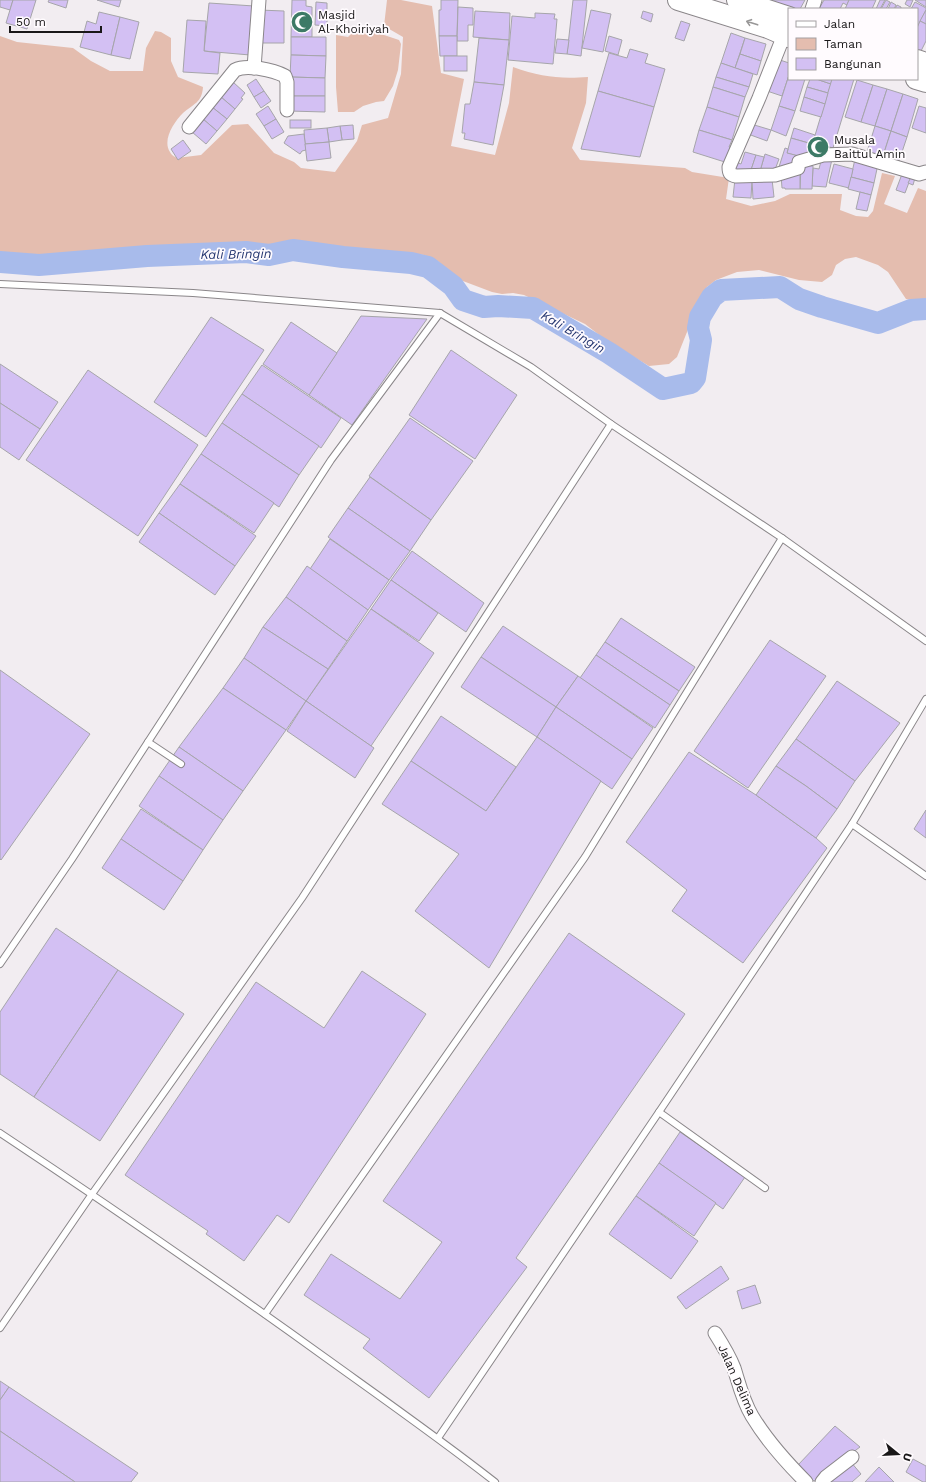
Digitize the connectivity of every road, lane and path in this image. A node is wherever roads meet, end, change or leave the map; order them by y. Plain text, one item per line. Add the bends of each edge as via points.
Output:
1 (259, 0) edge
2 (678, 0) edge
3 (737, 0) edge
4 (787, 29) edge
5 (921, 64) edge
6 (254, 68) junction
7 (926, 82) edge
8 (287, 110) dead end
9 (189, 127) dead end
10 (920, 172) edge
11 (0, 284) edge
12 (440, 313) junction
13 (611, 424) junction
14 (782, 538) junction
15 (926, 641) edge
16 (926, 699) edge
17 (148, 742) junction
18 (181, 764) dead end
19 (852, 824) junction
20 (926, 876) edge
21 (0, 964) edge
22 (659, 1112) junction
23 (0, 1134) edge
24 (765, 1188) dead end
25 (92, 1194) junction
26 (265, 1314) junction
27 (0, 1328) edge
28 (715, 1333) dead end
29 (438, 1438) junction
30 (852, 1457) dead end
31 (495, 1482) edge
32 (806, 1482) edge
33 (822, 1482) edge

1 - 6 street
4 -> 2 main road via 768,28
3 - 4 main road
4 - 10 street via 729,167 731,175 775,176 798,168 799,162 823,155 852,154
5 - 7 main road
6 - 8 street via 285,76
6 - 9 street via 246,66 235,70
11 - 12 lane via 193,293
12 - 13 lane via 531,367
12 - 17 lane via 331,460
13 - 14 lane
13 - 25 lane via 302,898
14 - 15 lane
14 - 26 lane via 585,857
16 - 19 lane
17 - 18 lane
17 - 21 lane
19 - 20 lane
19 - 22 lane
22 - 24 lane
22 - 29 lane
23 - 25 lane
25 - 26 lane
25 - 27 lane
26 - 29 lane
28 - 32 street, Jalan Delima via 725,1348 752,1416 780,1455
29 - 31 lane
30 - 33 street

